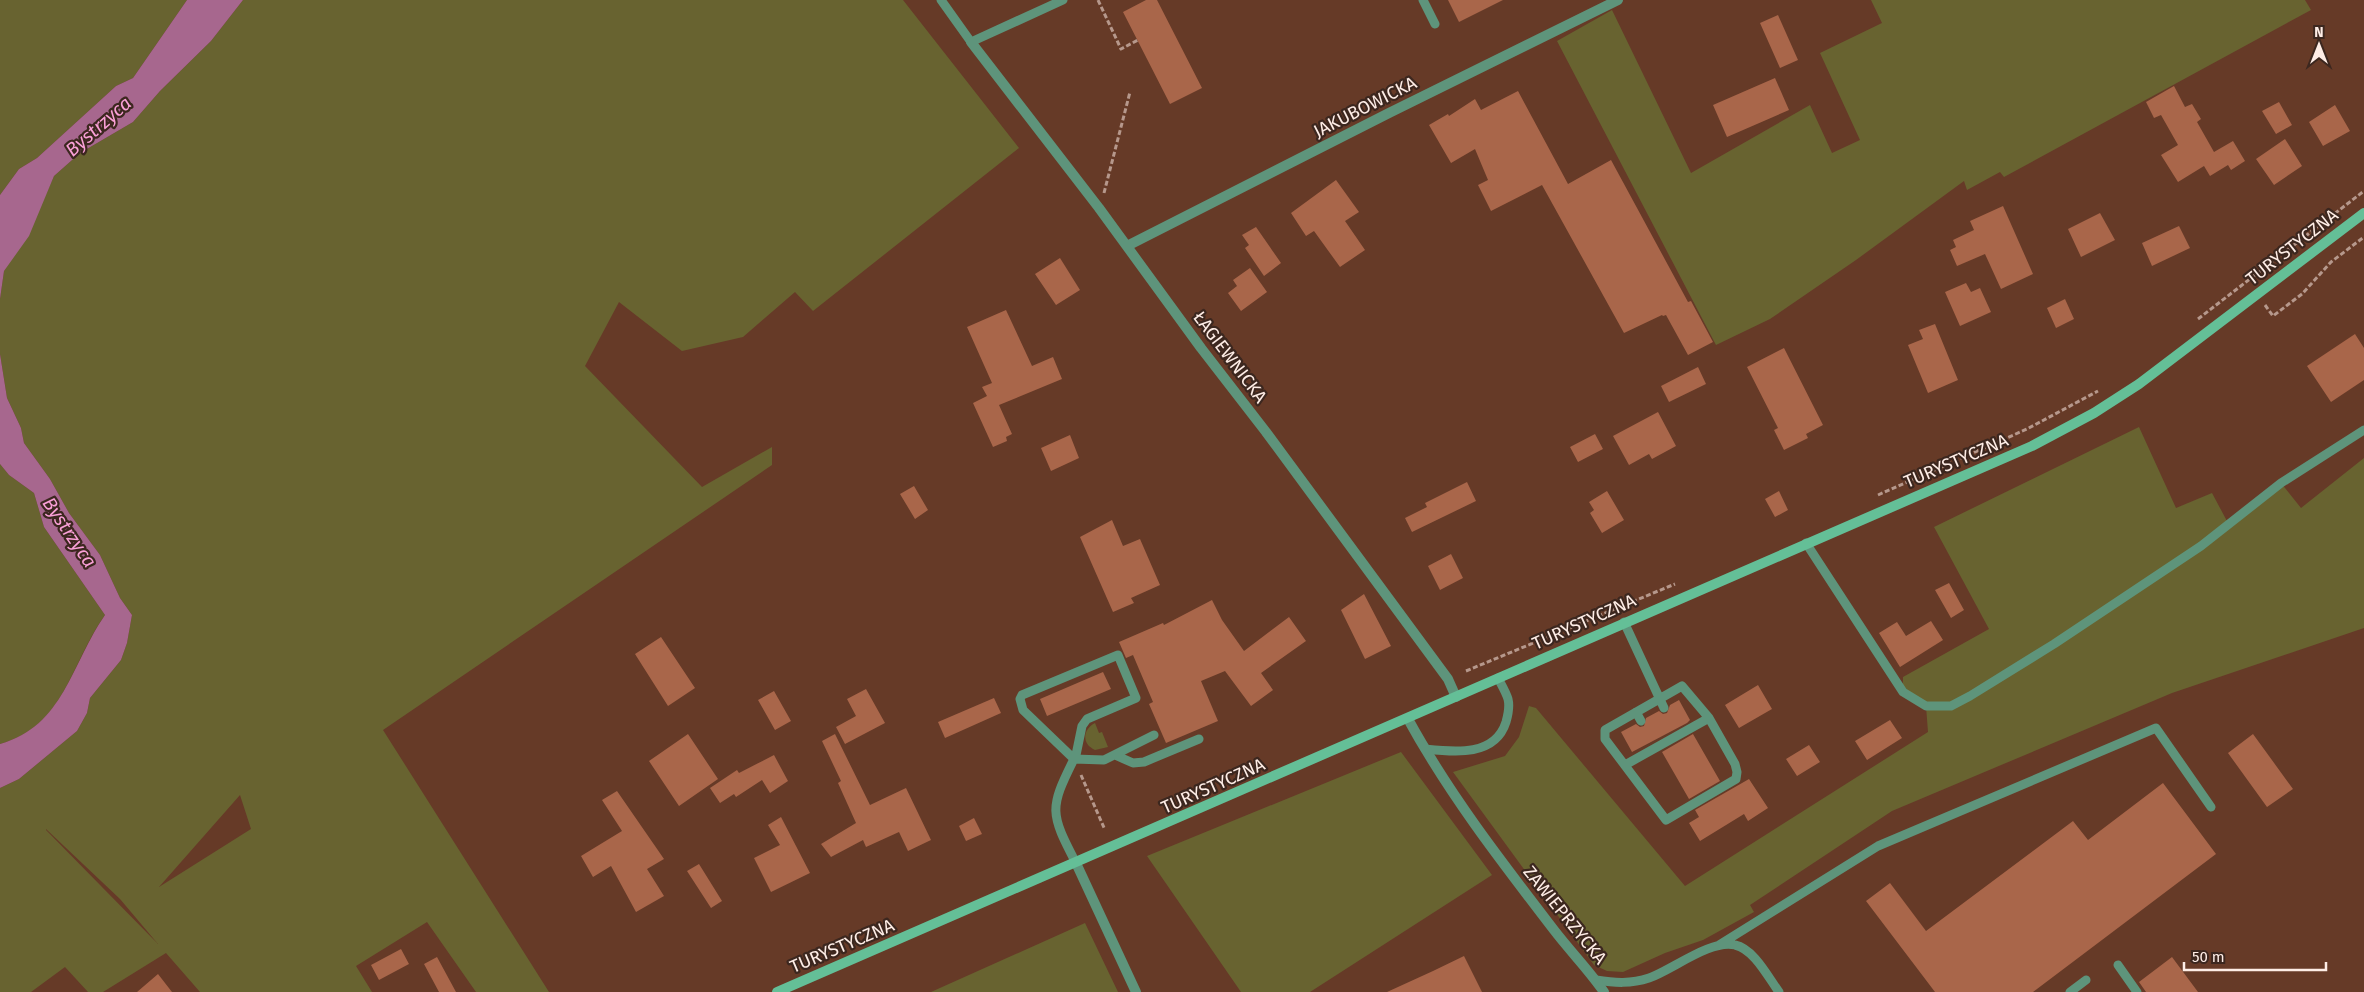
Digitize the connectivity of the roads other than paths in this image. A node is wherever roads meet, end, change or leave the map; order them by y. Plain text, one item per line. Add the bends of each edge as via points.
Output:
1 (942, 0) edge
2 (1063, 0) edge
3 (1423, 0) edge
4 (1618, 0) edge
5 (1435, 24) dead end
6 (971, 42) junction
7 (2364, 213) edge
8 (1127, 246) junction
9 (2364, 430) edge
10 (1806, 544) junction
11 (1624, 622) junction
12 (1498, 678) junction
13 (1456, 697) junction
14 (1659, 699) junction
15 (1664, 708) dead end
16 (1636, 712) junction
17 (1708, 718) junction
18 (1408, 719) junction
19 (1641, 721) dead end
20 (1154, 736) dead end
21 (1199, 739) dead end
22 (1425, 749) junction
23 (1115, 755) junction
24 (1074, 759) junction
25 (1625, 765) junction
26 (2211, 807) dead end
27 (1076, 863) junction
28 (1719, 945) junction
29 (2118, 965) dead end
30 (1596, 980) junction
31 (2086, 980) dead end
32 (777, 992) edge
33 (1136, 992) edge
34 (1604, 992) edge
35 (1779, 992) edge
36 (2070, 992) edge
37 (2138, 992) edge

1 - 6 lane
2 - 6 lane
3 - 5 lane
4 - 8 street, JAKUBOWICKA
6 - 8 street, ŁAGIEWNICKA
7 - 10 main road, TURYSTYCZNA via 2153,374 2094,413 2000,460
8 - 13 street, ŁAGIEWNICKA via 1448,679
9 - 10 lane via 2281,483 2192,552 2054,644 1951,706 1926,706 1903,692
10 - 11 main road, TURYSTYCZNA
11 - 12 main road, TURYSTYCZNA
11 - 14 lane
12 - 13 main road, TURYSTYCZNA
12 - 22 lane via 1508,699 1509,714 1502,733 1487,746 1473,750
13 - 18 main road, TURYSTYCZNA
14 - 15 lane
14 - 16 lane
14 - 17 lane via 1682,686
16 - 19 lane
16 - 25 lane via 1606,730 1606,739
17 - 25 lane via 1654,744
17 - 25 lane via 1735,764 1736,779 1666,820
18 - 22 street, ZAWIEPRZYCKA
18 - 27 main road, TURYSTYCZNA
20 - 23 lane
21 - 23 lane via 1144,762 1132,763
22 - 30 street, ZAWIEPRZYCKA via 1483,838
23 - 24 lane via 1104,760
24 - 24 lane via 1023,710 1022,695 1118,655 1136,698 1087,719 1082,726
24 - 27 lane via 1054,809 1058,829
26 - 28 lane, ZAWIEPRZYCKA via 2156,728 1878,846
27 - 32 main road, TURYSTYCZNA
27 - 33 street
28 - 30 lane, ZAWIEPRZYCKA via 1650,978 1619,984
28 - 35 lane via 1735,944 1750,953
29 - 37 lane
30 - 34 street
31 - 36 lane

